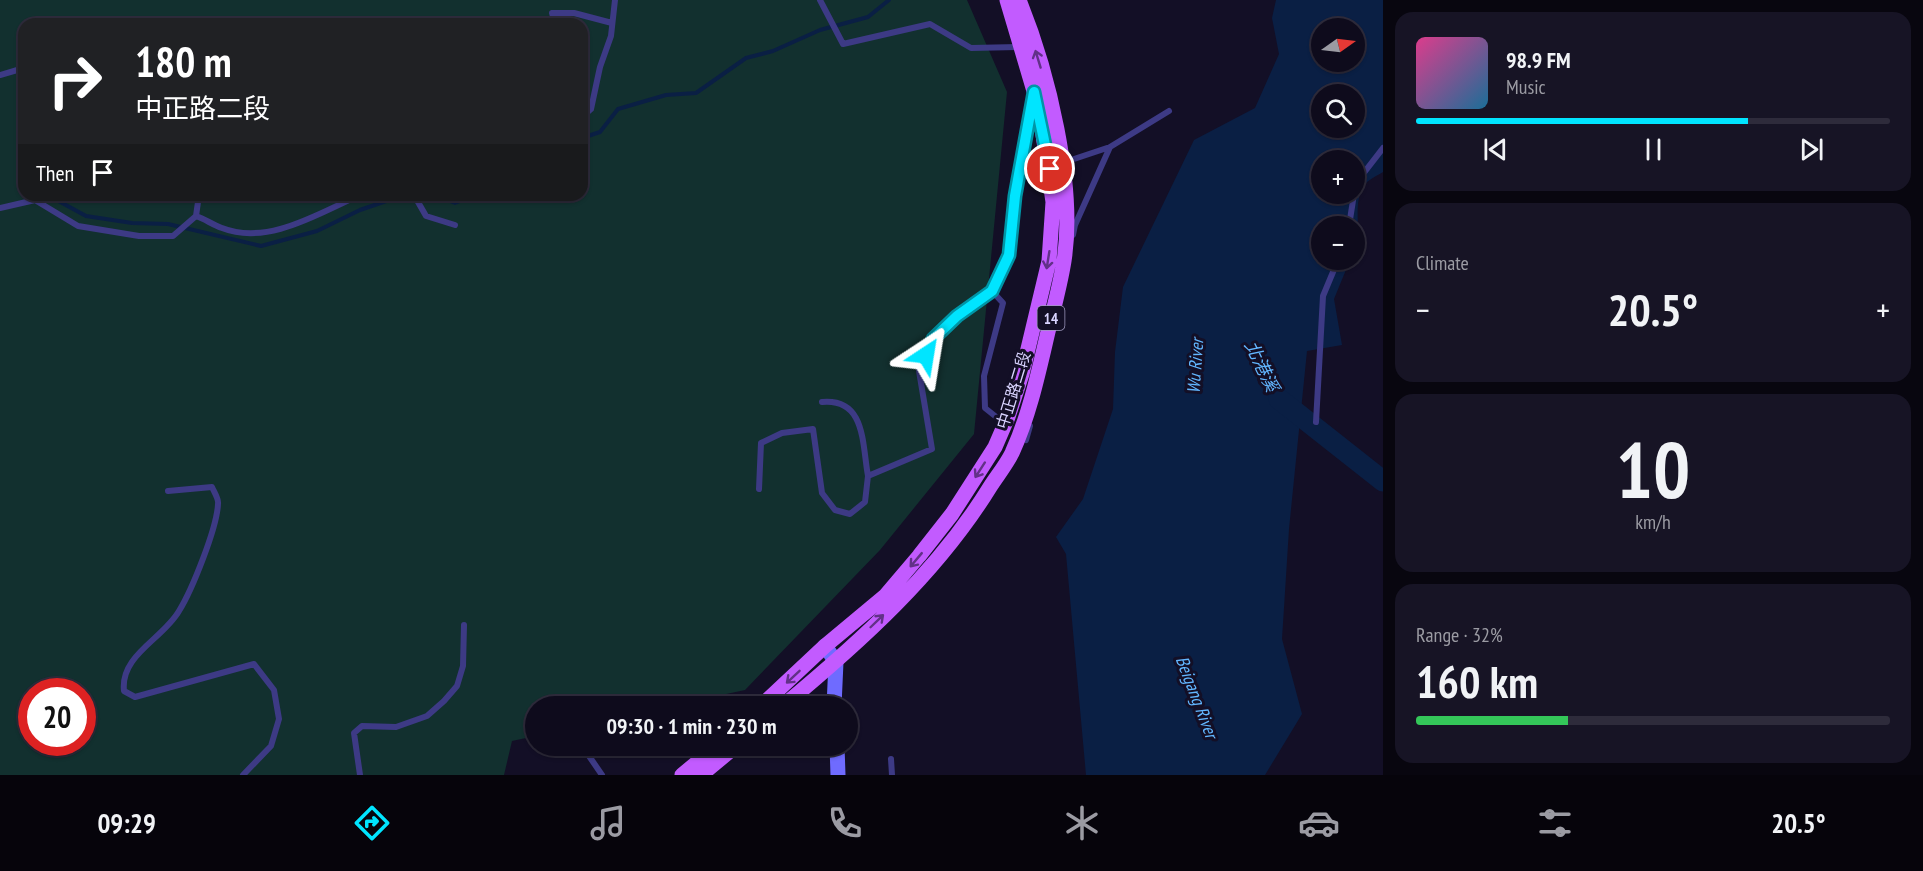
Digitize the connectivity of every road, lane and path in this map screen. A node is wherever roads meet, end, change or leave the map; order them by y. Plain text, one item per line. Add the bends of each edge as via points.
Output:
1 (615, 0) edge
2 (820, 0) edge
3 (1007, 0) edge
4 (1019, 0) edge
5 (553, 18) edge
6 (612, 23) junction
7 (1021, 46) junction
8 (18, 70) edge
9 (0, 75) edge
10 (1034, 92) junction
11 (1169, 111) dead end
12 (588, 112) edge
13 (1110, 147) junction
14 (1383, 148) edge
15 (1062, 163) junction
16 (1365, 171) edge
17 (31, 201) edge
18 (37, 201) edge
19 (198, 201) edge
20 (348, 201) edge
21 (418, 201) edge
22 (0, 208) edge
23 (196, 216) junction
24 (455, 225) dead end
25 (1334, 270) edge
26 (992, 291) junction
27 (822, 402) dead end
28 (1316, 422) dead end
29 (1005, 424) junction
30 (1018, 434) junction
31 (868, 476) junction
32 (759, 489) dead end
33 (168, 492) dead end
34 (464, 625) dead end
35 (825, 646) junction
36 (836, 662) junction
37 (772, 696) edge
38 (795, 696) edge
39 (834, 696) edge
40 (589, 756) dead end
41 (705, 756) edge
42 (724, 756) edge
43 (837, 756) edge
44 (891, 759) dead end
45 (243, 775) edge
46 (360, 775) edge
47 (602, 775) edge
48 (682, 775) edge
49 (701, 775) edge
50 (838, 775) edge
51 (892, 775) edge

1 - 6 lane
2 - 7 lane via 843,44 930,24 971,48
3 - 7 main road, 中正路二段 / 14
15 -> 4 main road, 中正路二段 / 14 via 1049,95
5 - 6 lane via 552,13 574,13
6 - 12 lane via 612,36
7 - 10 main road, 中正路二段 / 14
8 - 9 lane
10 - 26 lane via 1015,196 1009,255
10 -> 29 main road, 中正路二段 / 14 via 1050,169 1052,228 1037,313
11 - 13 lane
13 - 15 lane
13 - 30 lane via 1075,225 1059,316 1026,440
14 - 16 lane
15 - 30 main road, 中正路二段 / 14 via 1067,223 1065,260 1038,377
17 - 22 lane
18 - 23 lane via 78,226 139,236 173,236
19 - 23 lane
20 - 23 lane via 311,219 263,233 223,229
21 - 24 lane via 426,216
25 - 28 lane via 1323,296
26 - 29 lane via 1003,303 984,376 985,408
26 - 31 lane via 933,339 919,371 932,449
27 - 31 lane via 836,400 858,417
29 -> 35 main road, 中正路二段 / 14 via 995,447 952,514 919,556 885,596
36 -> 30 main road, 中正路二段 / 14 via 923,577 965,525 1011,453
31 - 32 lane via 865,502 850,514 835,510 822,493 813,429 782,433 761,443
33 - 45 lane via 212,487 219,502 210,537 179,612 132,662 122,678 124,691 135,697 254,664 274,690 279,719 271,746
34 - 46 lane via 463,666 457,686 427,716 396,727 362,726 354,733
35 - 36 main road
35 -> 37 main road, 中正路二段 / 14
36 - 38 main road, 中正路二段 / 14
36 - 39 main road
40 - 47 lane
41 - 48 main road
42 - 49 main road
43 - 50 main road
44 - 51 lane

